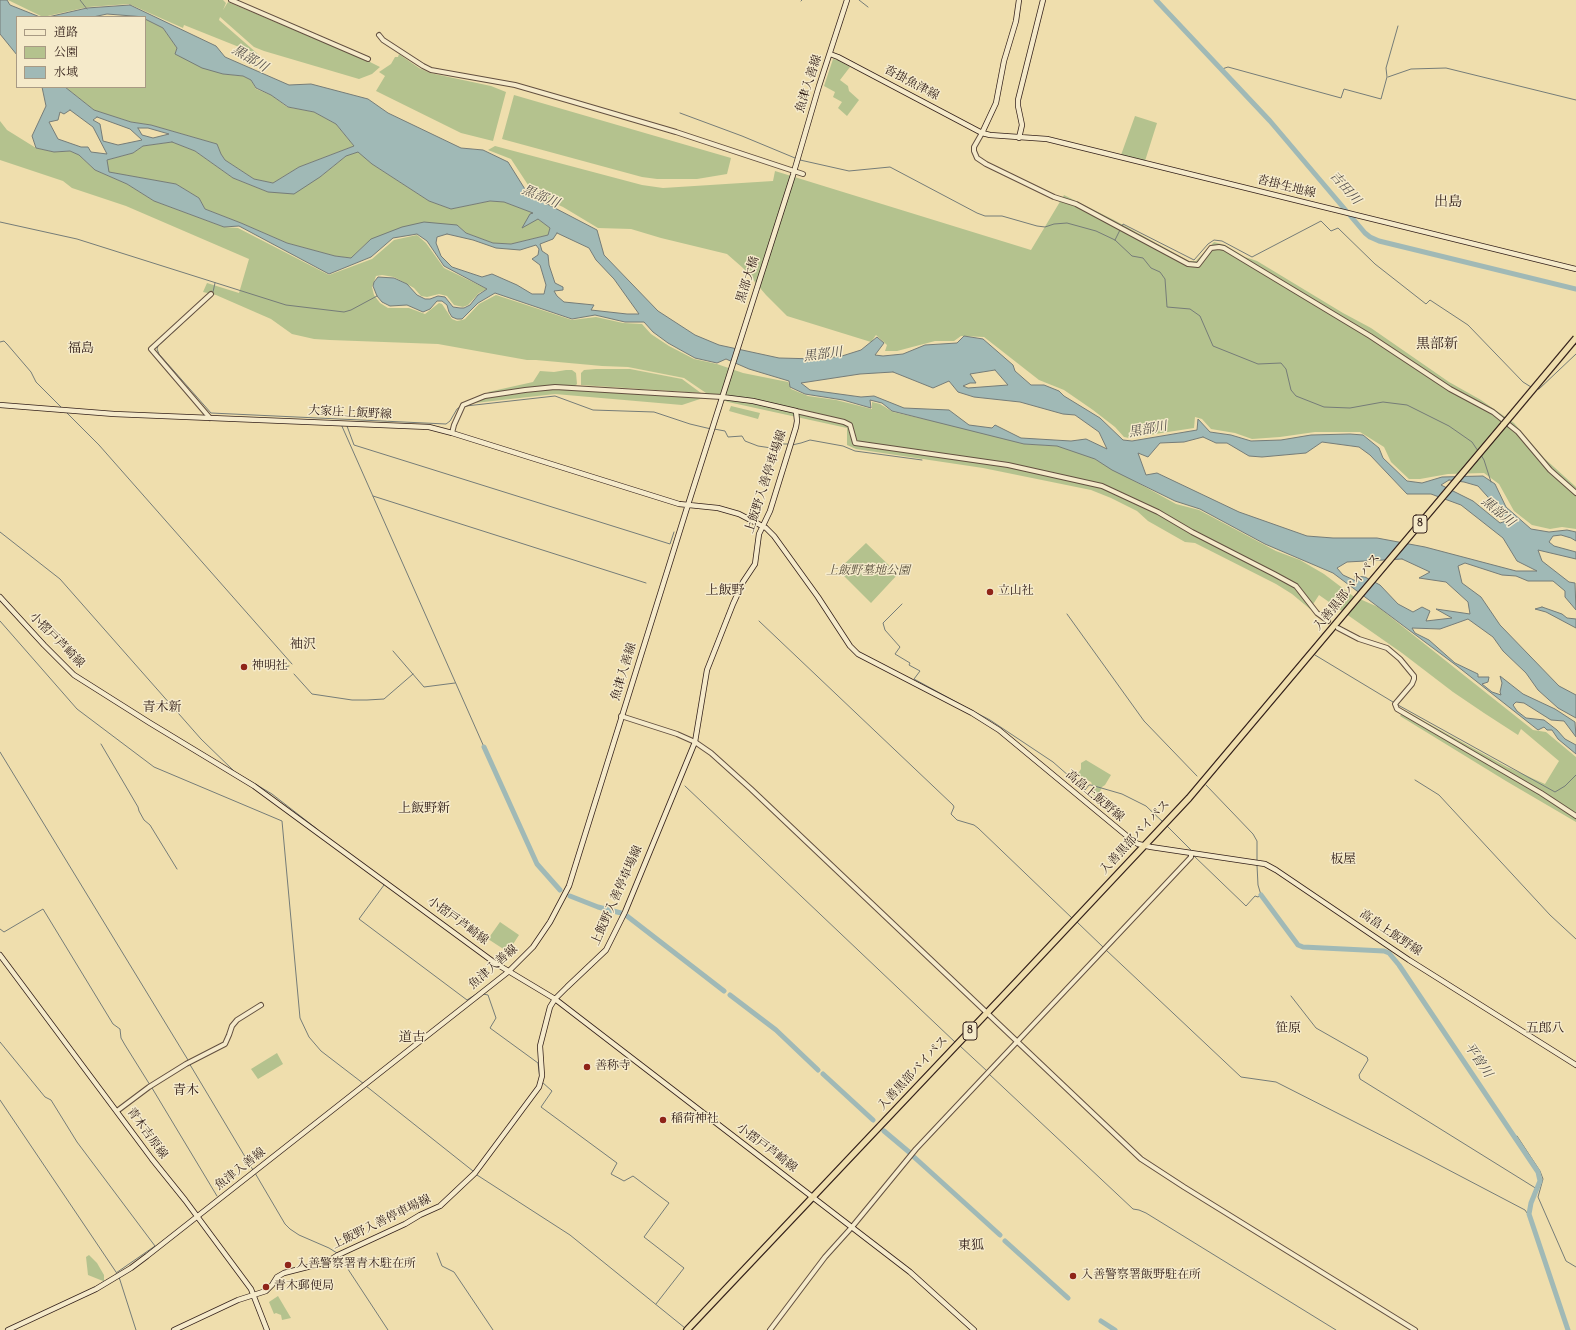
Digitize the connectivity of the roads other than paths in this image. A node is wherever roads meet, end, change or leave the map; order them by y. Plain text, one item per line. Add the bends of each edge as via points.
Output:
1 (231, 0) edge
2 (847, 0) edge
3 (1019, 0) edge
4 (1044, 0) edge
5 (379, 35) dead end
6 (830, 54) junction
7 (368, 59) dead end
8 (982, 133) junction
9 (990, 135) joint
10 (1019, 138) junction
11 (793, 173) junction
12 (804, 174) dead end
13 (1576, 269) edge
14 (211, 294) dead end
15 (1576, 338) edge
16 (725, 392) joint
17 (722, 397) junction
18 (1, 404) edge
19 (796, 411) junction
20 (210, 418) junction
21 (452, 433) junction
22 (1576, 493) edge
23 (688, 505) junction
24 (762, 526) junction
25 (0, 597) edge
26 (1328, 621) dead end
27 (1336, 628) junction
28 (621, 716) junction
29 (695, 742) junction
30 (1576, 816) edge
31 (1144, 846) junction
32 (1191, 852) junction
33 (0, 955) edge
34 (508, 972) junction
35 (555, 999) junction
36 (261, 1005) dead end
37 (987, 1013) junction
38 (1017, 1041) junction
39 (1576, 1065) edge
40 (117, 1111) junction
41 (813, 1198) junction
42 (198, 1217) junction
43 (852, 1227) junction
44 (254, 1295) junction
45 (8, 1330) edge
46 (174, 1330) edge
47 (267, 1330) edge
48 (687, 1330) edge
49 (770, 1330) edge
50 (974, 1330) edge
51 (1415, 1330) edge

1 - 7 street
2 - 6 main road, 魚津入善線
3 - 8 main road via 996,103
4 - 10 main road via 1018,100 1022,125
5 - 11 street via 431,70 515,85 544,93 676,132
6 - 8 main road, 沓掛魚津線
6 - 11 main road, 魚津入善線
8 - 9 main road, 沓掛魚津線
8 - 22 street via 974,147 975,154 982,161 1054,197 1076,204 1188,264 1198,265 1211,248 1224,248 1370,336 1450,390 1493,412 1518,432 1550,470
9 - 10 main road, 沓掛生地線
10 - 13 main road, 沓掛生地線 via 1047,139
11 - 12 street
11 - 16 main road, 黒部大橋
14 - 20 street via 151,349
15 - 27 highway, 入善黒部バイパス / 8, bridge
16 - 17 main road, 魚津入善線
17 - 19 main road
17 - 21 street via 556,387 525,390 485,396 463,405
17 - 23 main road, 魚津入善線
18 - 20 main road, 大家庄上飯野線 via 114,414
19 - 24 main road, 上飯野入善停車場線 via 796,426 770,511
19 - 26 street via 850,425 855,443 1008,465 1102,486 1158,512 1296,586
20 - 21 main road, 大家庄上飯野線 via 429,427
21 - 23 main road, 大家庄上飯野線 via 648,495
23 - 24 main road, 高畠上飯野線 via 728,510
23 - 28 main road, 魚津入善線
24 - 29 main road, 上飯野入善停車場線 via 755,564 733,604 707,670
24 - 31 main road, 高畠上飯野線 via 774,536 854,650 994,726 1125,836
25 - 34 main road, 小摺戸芦崎線 via 74,675 271,797
27 - 30 street via 1387,648 1414,676 1412,684 1395,704 1397,709
27 - 31 highway, 入善黒部バイパス / 8
28 - 29 street
28 - 34 main road, 魚津入善線 via 569,886 548,926
29 - 35 main road, 上飯野入善停車場線 via 606,950
29 - 37 street via 751,789
31 - 32 main road, 高畠上飯野線
31 - 37 highway, 入善黒部バイパス / 8
32 - 38 street via 1191,857
32 - 39 main road, 高畠上飯野線 via 1256,862 1276,870 1409,960
33 - 40 main road, 青木吉原線
34 - 35 main road, 小摺戸芦崎線
34 - 42 main road, 魚津入善線
35 - 41 main road, 小摺戸芦崎線
35 - 44 main road, 上飯野入善停車場線 via 548,1014 540,1046 540,1084 475,1173 440,1206 327,1262 284,1273 277,1277 266,1291
36 - 40 street via 237,1020 224,1044 149,1087
37 - 38 street
37 - 41 highway, 入善黒部バイパス / 8
38 - 43 street via 916,1149
38 - 51 street via 1141,1159
40 - 42 main road, 青木吉原線
41 - 43 main road, 小摺戸芦崎線
41 - 48 highway, 入善黒部バイパス / 8
42 - 44 main road, 青木吉原線
42 - 45 main road, 魚津入善線 via 119,1275
43 - 49 street via 825,1257
43 - 50 main road, 小摺戸芦崎線 via 916,1277
44 - 46 main road, 上飯野入善停車場線
44 - 47 main road, 青木吉原線

